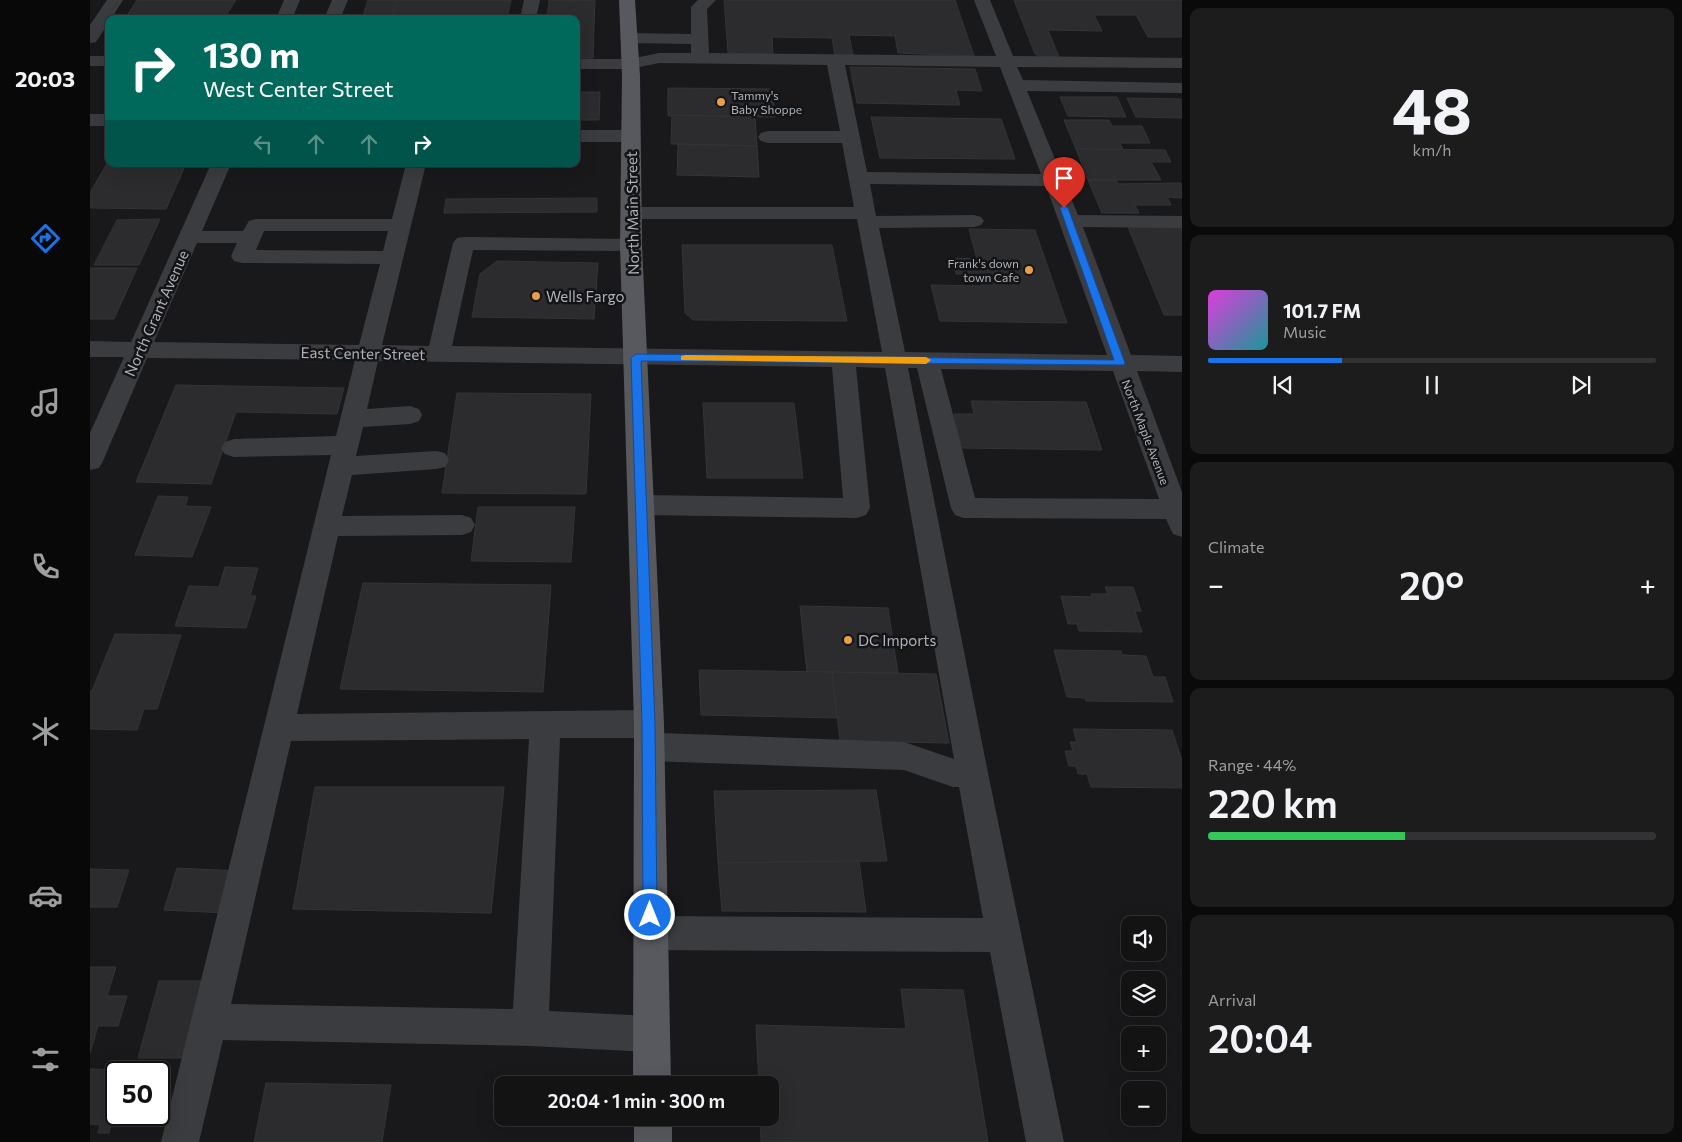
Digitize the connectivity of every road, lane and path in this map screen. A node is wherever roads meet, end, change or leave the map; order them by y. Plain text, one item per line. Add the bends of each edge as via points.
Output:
1 (115, 0) edge
2 (292, 0) edge
3 (340, 0) edge
4 (532, 0) edge
5 (627, 0) edge
6 (708, 0) edge
7 (982, 0) edge
8 (105, 15) edge
9 (105, 15) edge
10 (286, 15) edge
11 (334, 15) edge
12 (529, 15) edge
13 (90, 38) edge
14 (629, 38) junction
15 (699, 39) junction
16 (700, 58) junction
17 (90, 61) edge
18 (105, 61) edge
19 (1006, 62) junction
20 (1174, 63) edge
21 (580, 65) edge
22 (637, 72) junction
23 (830, 72) junction
24 (1016, 85) junction
25 (1181, 90) edge
26 (580, 136) edge
27 (631, 136) junction
28 (768, 137) dead end
29 (850, 137) junction
30 (220, 167) edge
31 (415, 167) edge
32 (858, 178) junction
33 (1053, 180) junction
34 (631, 213) junction
35 (867, 218) junction
36 (974, 221) dead end
37 (1070, 222) junction
38 (1182, 222) edge
39 (400, 225) junction
40 (189, 236) junction
41 (251, 237) junction
42 (631, 245) junction
43 (392, 258) junction
44 (90, 348) edge
45 (140, 349) junction
46 (368, 353) junction
47 (439, 354) junction
48 (636, 358) junction
49 (843, 359) junction
50 (895, 360) junction
51 (927, 360) junction
52 (1120, 363) junction
53 (1182, 364) edge
54 (410, 415) dead end
55 (346, 444) junction
56 (234, 448) dead end
57 (436, 460) dead end
58 (90, 461) edge
59 (642, 505) junction
60 (1179, 518) edge
61 (326, 526) junction
62 (462, 526) dead end
63 (544, 725) junction
64 (278, 728) junction
65 (649, 736) junction
66 (972, 773) junction
67 (650, 934) junction
68 (1004, 936) junction
69 (208, 1022) junction
70 (530, 1028) junction
71 (651, 1034) junction
72 (652, 1076) edge
73 (653, 1126) edge
74 (180, 1142) edge
75 (653, 1142) edge
76 (1045, 1142) edge

1 - 8 street
2 - 10 street
3 - 11 street
4 - 12 street
5 - 14 main road, North Main Street
6 - 15 street via 698,7
7 - 19 street, North Maple Avenue
9 - 13 street
14 - 15 street
14 - 22 main road, North Main Street
15 - 16 street
16 - 22 street via 660,58
16 - 23 street
17 - 18 street
19 - 20 street
19 - 23 street
19 - 24 street, North Maple Avenue
20 - 25 street
21 - 22 street
22 - 27 main road, North Main Street
23 - 29 street
24 - 25 street
24 - 33 street, North Maple Avenue
26 - 27 street
27 - 34 main road, North Main Street
28 - 29 street
29 - 32 street
30 - 40 street, North Grant Avenue
31 - 39 street
32 - 33 street
32 - 35 street
33 - 37 street, North Maple Avenue
34 - 35 street
34 - 42 main road, North Main Street
35 - 36 street
35 - 50 street
37 - 38 street
37 - 52 street, North Maple Avenue
39 - 41 street via 256,225
39 - 43 street
40 - 41 street
40 - 45 street, North Grant Avenue
41 - 43 street via 242,256
42 - 47 street via 464,243
42 - 48 main road, North Main Street
43 - 46 street
44 - 45 street, East Center Street
45 - 46 street, East Center Street
45 - 58 street, North Grant Avenue
46 - 47 street, East Center Street
46 - 55 street
47 - 48 street, East Center Street
48 - 49 street, East Center Street
48 - 59 main road, North Main Street
49 - 50 street, East Center Street
49 - 59 street via 857,508
50 - 51 street, East Center Street
50 - 66 street
51 - 52 street, East Center Street
51 - 60 street via 964,508
52 - 53 street, East Center Street
52 - 60 street, North Maple Avenue
54 - 55 street
55 - 56 street
55 - 57 street
55 - 61 street
59 - 65 main road, North Main Street
61 - 62 street
61 - 64 street
63 - 64 street
63 - 65 street
63 - 70 street
64 - 69 street
65 - 66 street via 904,756 953,773
65 - 67 main road, North Main Street
66 - 68 street
67 - 68 street
67 - 71 main road, North Main Street
68 - 76 street
69 - 70 street
69 - 74 street
70 - 71 street
71 - 72 main road, North Main Street
73 - 75 main road

